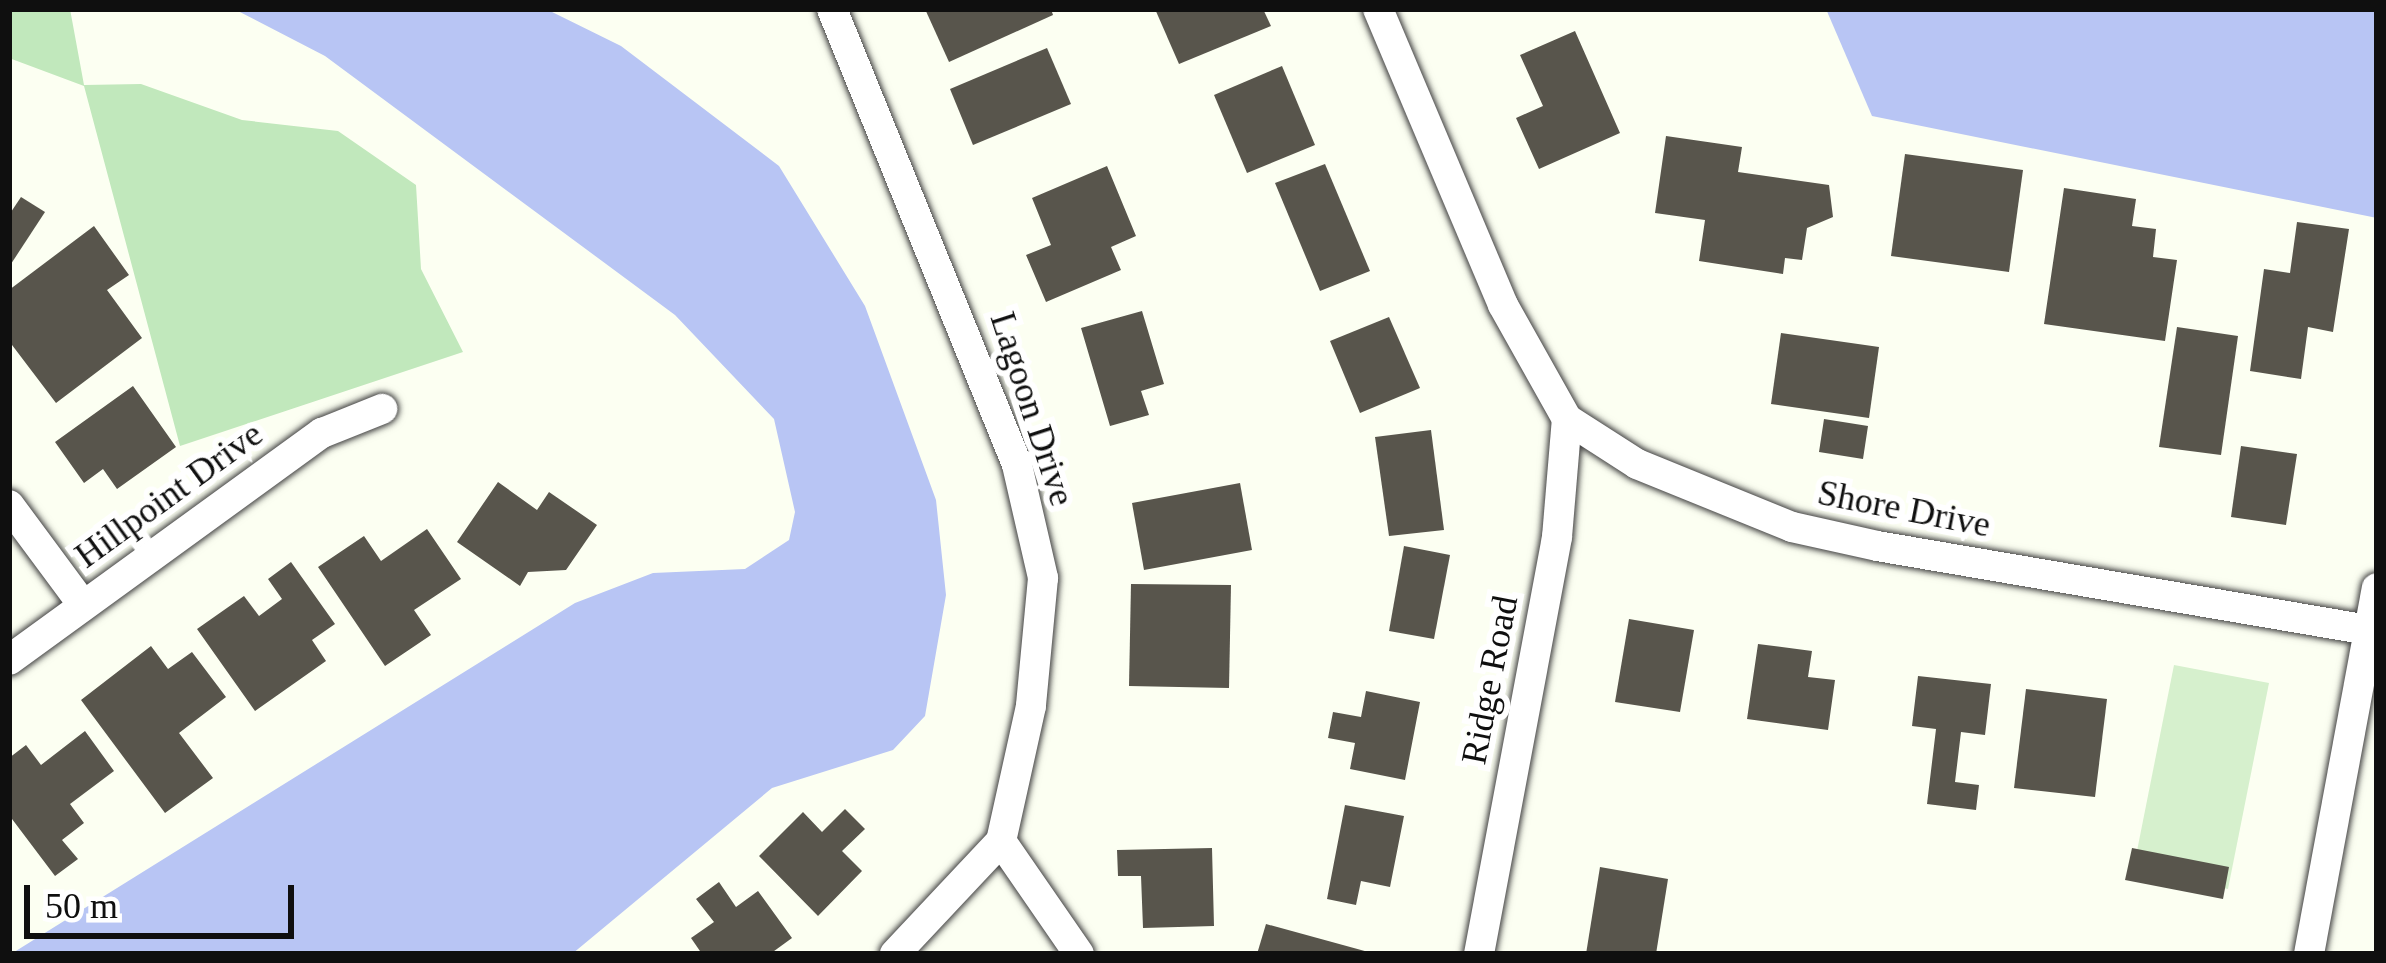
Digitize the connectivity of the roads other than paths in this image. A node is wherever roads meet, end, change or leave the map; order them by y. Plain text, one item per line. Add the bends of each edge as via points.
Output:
1 (832, 9) edge
2 (1378, 9) edge
3 (382, 409) dead end
4 (1567, 419) junction
5 (9, 505) edge
6 (2377, 588) edge
7 (83, 605) junction
8 (2369, 630) junction
9 (9, 660) edge
10 (1001, 842) junction
11 (895, 954) edge
12 (1079, 954) edge
13 (1479, 954) edge
14 (2309, 954) edge

1 - 10 street, Lagoon Drive via 1017,465 1042,578 1031,706
2 - 4 street, Shore Drive via 1503,305
3 - 7 street, Hillpoint Drive via 322,433
4 - 8 street, Shore Drive via 1637,464 1792,527
4 - 13 street, Ridge Road via 1557,537
5 - 7 street
6 - 8 street
7 - 9 street, Hillpoint Drive
8 - 14 street
10 - 11 street
10 - 12 street

